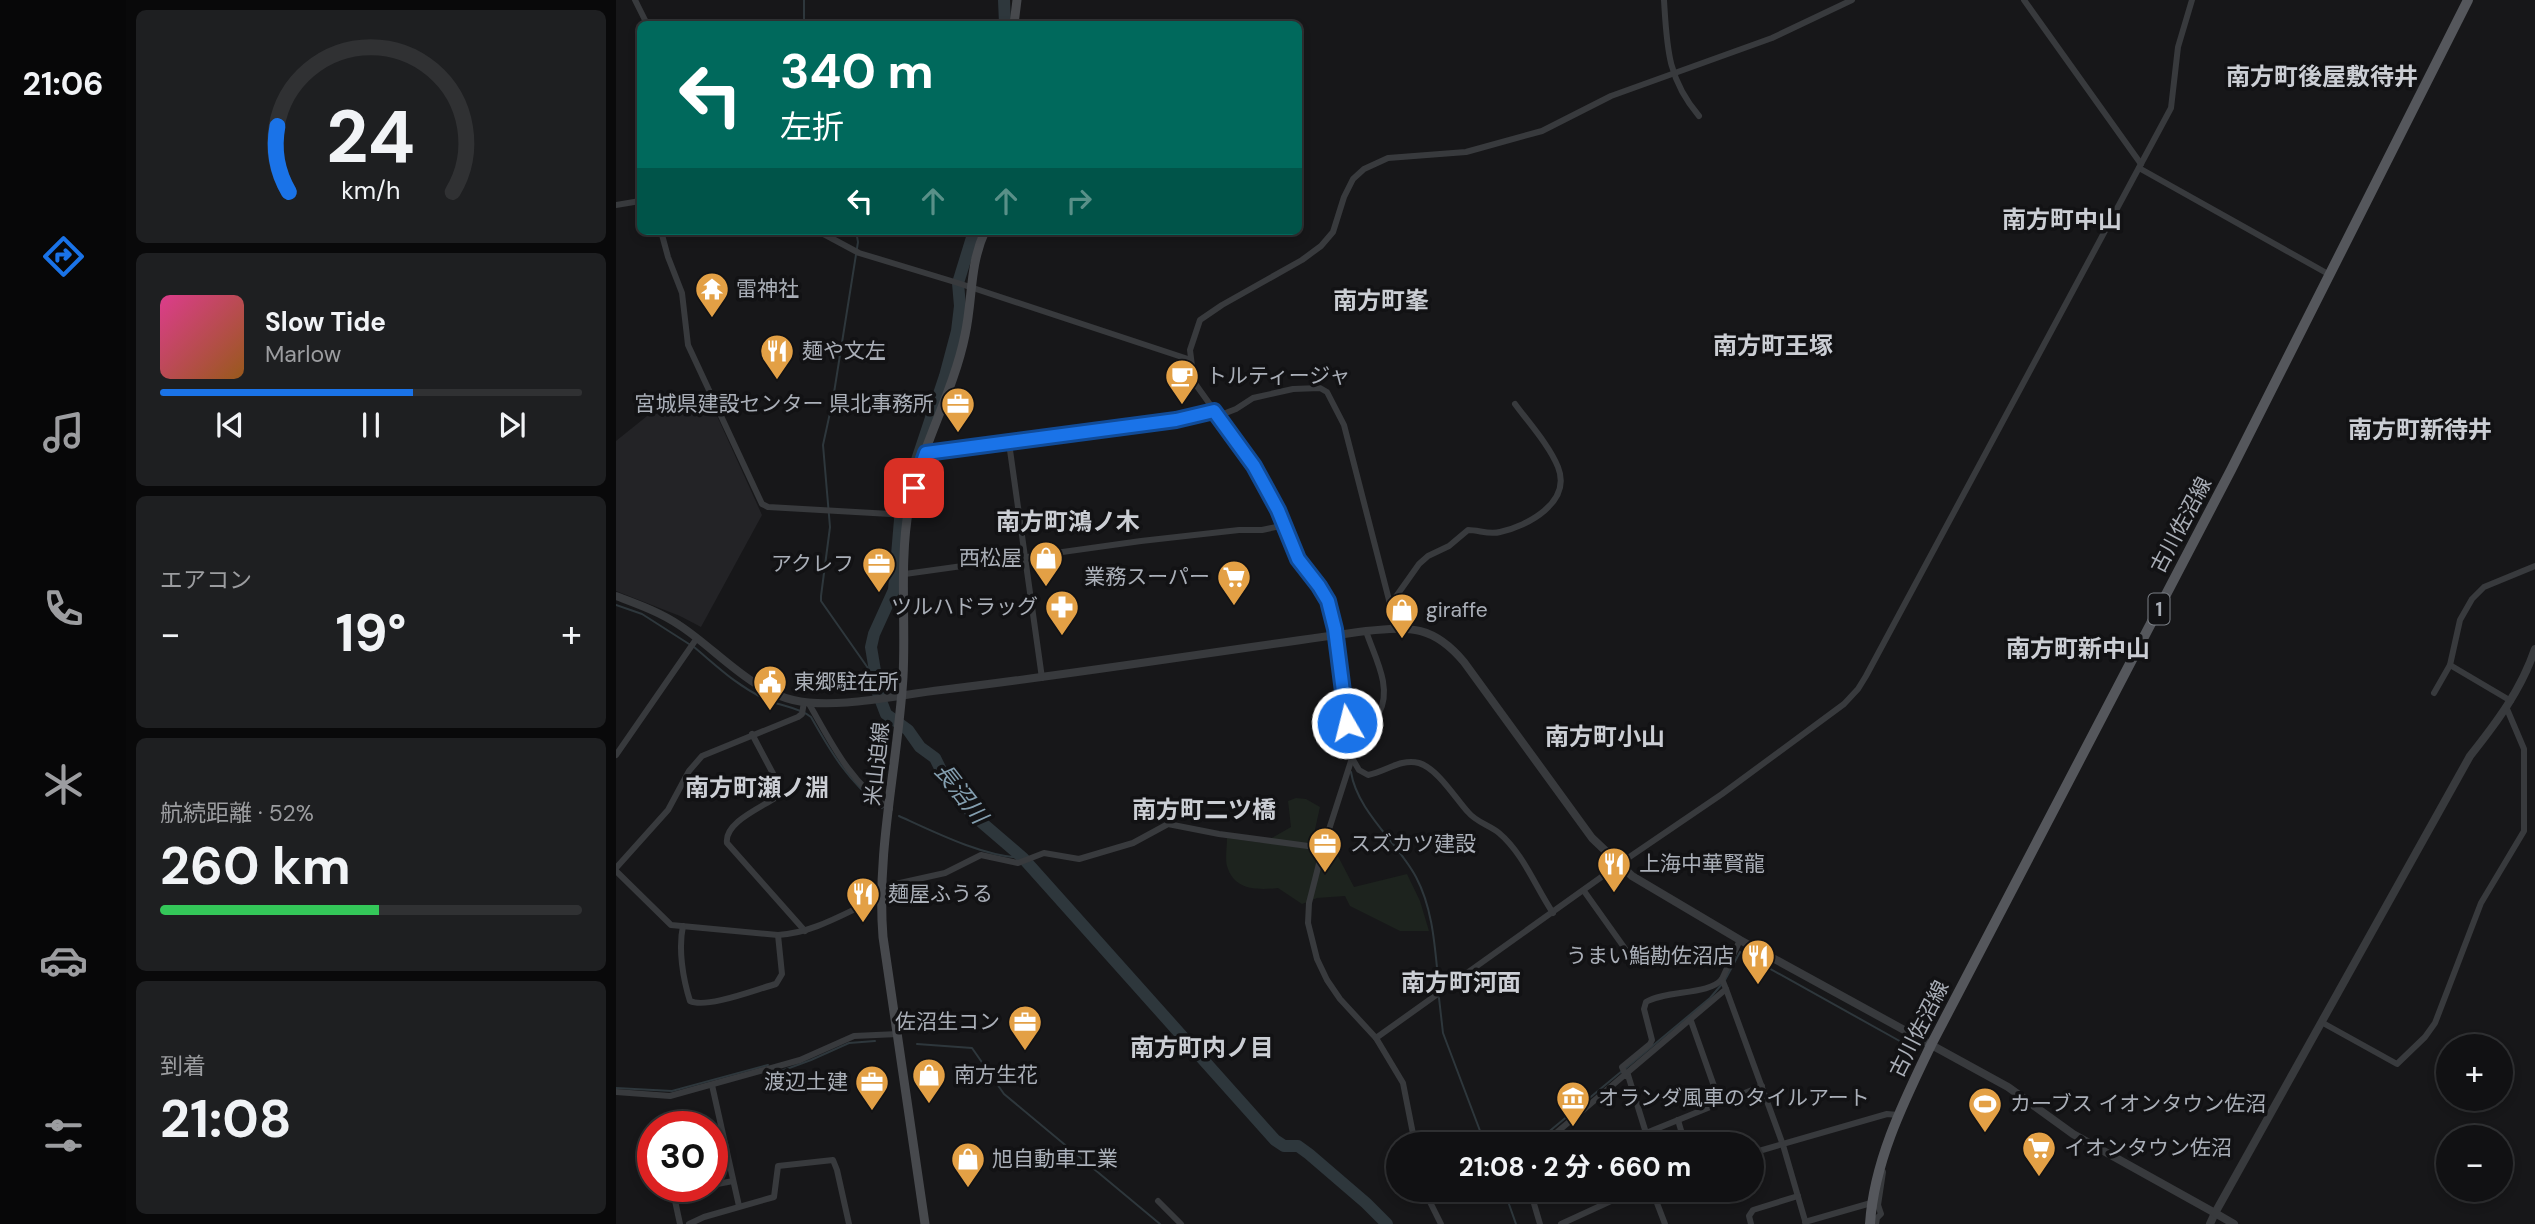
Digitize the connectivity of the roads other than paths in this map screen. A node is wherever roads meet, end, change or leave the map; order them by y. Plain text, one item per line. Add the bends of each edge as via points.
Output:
1 (635, 0) edge
2 (1017, 0) edge
3 (1664, 0) edge
4 (1852, 0) edge
5 (2024, 0) edge
6 (2192, 0) edge
7 (2469, 0) edge
8 (646, 21) edge
9 (1014, 21) edge
10 (1672, 73) junction
11 (1699, 116) dead end
12 (2140, 166) junction
13 (637, 202) edge
14 (616, 205) edge
15 (662, 235) edge
16 (825, 235) edge
17 (984, 235) edge
18 (2330, 275) junction
19 (970, 287) junction
20 (1191, 360) junction
21 (1515, 404) dead end
22 (1216, 414) junction
23 (1009, 443) junction
24 (926, 453) junction
25 (903, 515) junction
26 (1285, 525) junction
27 (1025, 559) junction
28 (2535, 566) edge
29 (905, 574) junction
30 (616, 596) edge
31 (1390, 605) junction
32 (1393, 623) dead end
33 (1366, 631) junction
34 (1335, 635) junction
35 (694, 643) junction
36 (2535, 649) edge
37 (2450, 666) junction
38 (1042, 678) junction
39 (2434, 693) dead end
40 (902, 694) junction
41 (2509, 705) junction
42 (804, 707) junction
43 (752, 734) junction
44 (1350, 750) junction
45 (616, 755) edge
46 (1352, 758) junction
47 (890, 809) junction
48 (1323, 848) junction
49 (1619, 865) junction
50 (616, 870) edge
51 (1584, 891) junction
52 (881, 892) junction
53 (1553, 913) junction
54 (683, 926) junction
55 (805, 931) junction
56 (778, 935) junction
57 (1740, 940) junction
58 (1626, 950) dead end
59 (1724, 984) junction
60 (1691, 1020) junction
61 (2323, 1023) junction
62 (898, 1036) junction
63 (1376, 1038) junction
64 (1931, 1045) junction
65 (1625, 1073) junction
66 (712, 1085) junction
67 (1762, 1086) junction
68 (616, 1092) edge
69 (1720, 1102) junction
70 (1898, 1115) junction
71 (1678, 1119) junction
72 (1413, 1132) edge
73 (1558, 1132) edge
74 (1646, 1132) edge
75 (1648, 1132) edge
76 (1682, 1132) edge
77 (1783, 1145) junction
78 (1887, 1146) junction
79 (1764, 1150) edge
80 (733, 1181) junction
81 (728, 1182) edge
82 (1798, 1196) junction
83 (1158, 1201) dead end
84 (675, 1202) edge
85 (1430, 1202) edge
86 (1535, 1202) edge
87 (1609, 1202) edge
88 (1656, 1202) edge
89 (1871, 1203) junction
90 (739, 1206) junction
91 (2216, 1213) junction
92 (708, 1216) junction
93 (1806, 1223) edge
94 (680, 1224) edge
95 (689, 1224) edge
96 (712, 1224) edge
97 (849, 1224) edge
98 (925, 1224) edge
99 (1181, 1224) edge
100 (1441, 1224) edge
101 (1540, 1224) edge
102 (1561, 1224) edge
103 (1665, 1224) edge
104 (1751, 1224) edge
105 (1870, 1224) edge
106 (1876, 1224) edge
107 (2210, 1224) edge
108 (2235, 1224) edge

1 - 8 street
2 - 9 main road
3 - 10 street
4 - 10 street via 1772,38
5 - 12 street
6 - 12 street via 2176,58 2173,100
7 - 18 main road, 古川佐沼線 / 1
10 - 11 street
10 - 20 street via 1611,96 1542,131 1466,152 1388,158 1364,169 1349,186 1328,239 1303,260 1200,320
12 - 18 street
12 - 49 street via 1858,689 1796,740
13 - 14 street
15 - 25 street via 682,293 688,345 762,504
16 - 19 street via 856,252
17 - 19 main road, 米山迫線
18 - 64 main road, 古川佐沼線 / 1
19 - 20 street
19 - 24 main road, 米山迫線 via 965,335
20 - 22 street via 1194,382
21 - 31 street via 1559,469 1557,494 1536,518 1501,532 1468,530 1428,556
22 - 23 street
22 - 26 street via 1254,466
22 - 31 street via 1253,398 1293,389 1327,391 1344,425
23 - 24 street
23 - 27 street
24 - 25 main road, 米山迫線
25 - 29 main road, 米山迫線
26 - 27 street
26 - 34 street via 1298,559 1328,601
27 - 29 street
27 - 38 street
28 - 37 street via 2484,587 2472,599 2460,620
29 - 40 main road, 米山迫線
30 - 35 street via 665,617
31 - 32 street
33 - 34 street
33 - 44 street via 1384,691 1379,713
33 - 49 street via 1422,630 1455,651 1592,838
34 - 38 street
34 - 44 street
35 - 42 street via 762,688
35 - 45 street
36 - 41 street
37 - 39 street
37 - 41 street
38 - 40 street
40 - 42 street
40 - 47 main road, 米山迫線
41 - 61 street via 2470,757
41 - 61 street via 2524,749 2524,831 2481,903 2435,1023 2397,1064
42 - 43 street via 788,722
42 - 47 street via 846,768
43 - 50 street via 702,756 668,810
43 - 55 street via 779,791 733,827 726,839
44 - 46 street
46 - 48 street
46 - 53 street via 1368,775 1411,762 1429,767 1472,817 1499,834
47 - 52 main road, 米山迫線
48 - 52 street via 1168,824 1133,843 1079,859 1044,853 1010,863 981,855 945,873
48 - 63 street via 1308,913 1313,946 1340,999
49 - 51 street
49 - 57 street
50 - 54 street via 671,925
51 - 53 street
51 - 58 street
52 - 55 street
52 - 62 main road, 米山迫線
53 - 63 street
54 - 56 street
54 - 56 street via 687,991 695,1003 776,984 782,974
55 - 56 street
57 - 59 street
57 - 64 street
59 - 60 street
59 - 65 street via 1659,996 1646,1003 1652,1040
59 - 67 street
60 - 65 street
60 - 69 street
61 - 91 street
62 - 66 street via 854,1036 800,1060
62 - 98 main road, 米山迫線
63 - 72 street via 1403,1083
64 - 70 main road, 古川佐沼線 / 1
64 - 91 street via 2007,1087 2073,1134
65 - 73 street
65 - 74 street
66 - 68 street via 670,1096
66 - 80 street
67 - 69 street
67 - 77 street
69 - 71 street
70 - 77 street via 1887,1114
70 - 78 main road, 古川佐沼線 / 1
71 - 75 street
71 - 76 street
77 - 79 street
77 - 82 street
78 - 89 main road, 古川佐沼線 / 1
78 - 106 street via 1878,1205 1881,1214
80 - 81 street
80 - 90 street
82 - 93 street
82 - 104 street via 1753,1210
83 - 99 street
84 - 94 street
85 - 100 street
86 - 101 street
87 - 102 street
88 - 103 street
89 - 93 street
89 - 105 main road, 古川佐沼線 / 1
90 - 92 street
90 - 97 street via 774,1197 778,1166 833,1160
91 - 107 street
91 - 108 street
92 - 95 street
92 - 96 street

